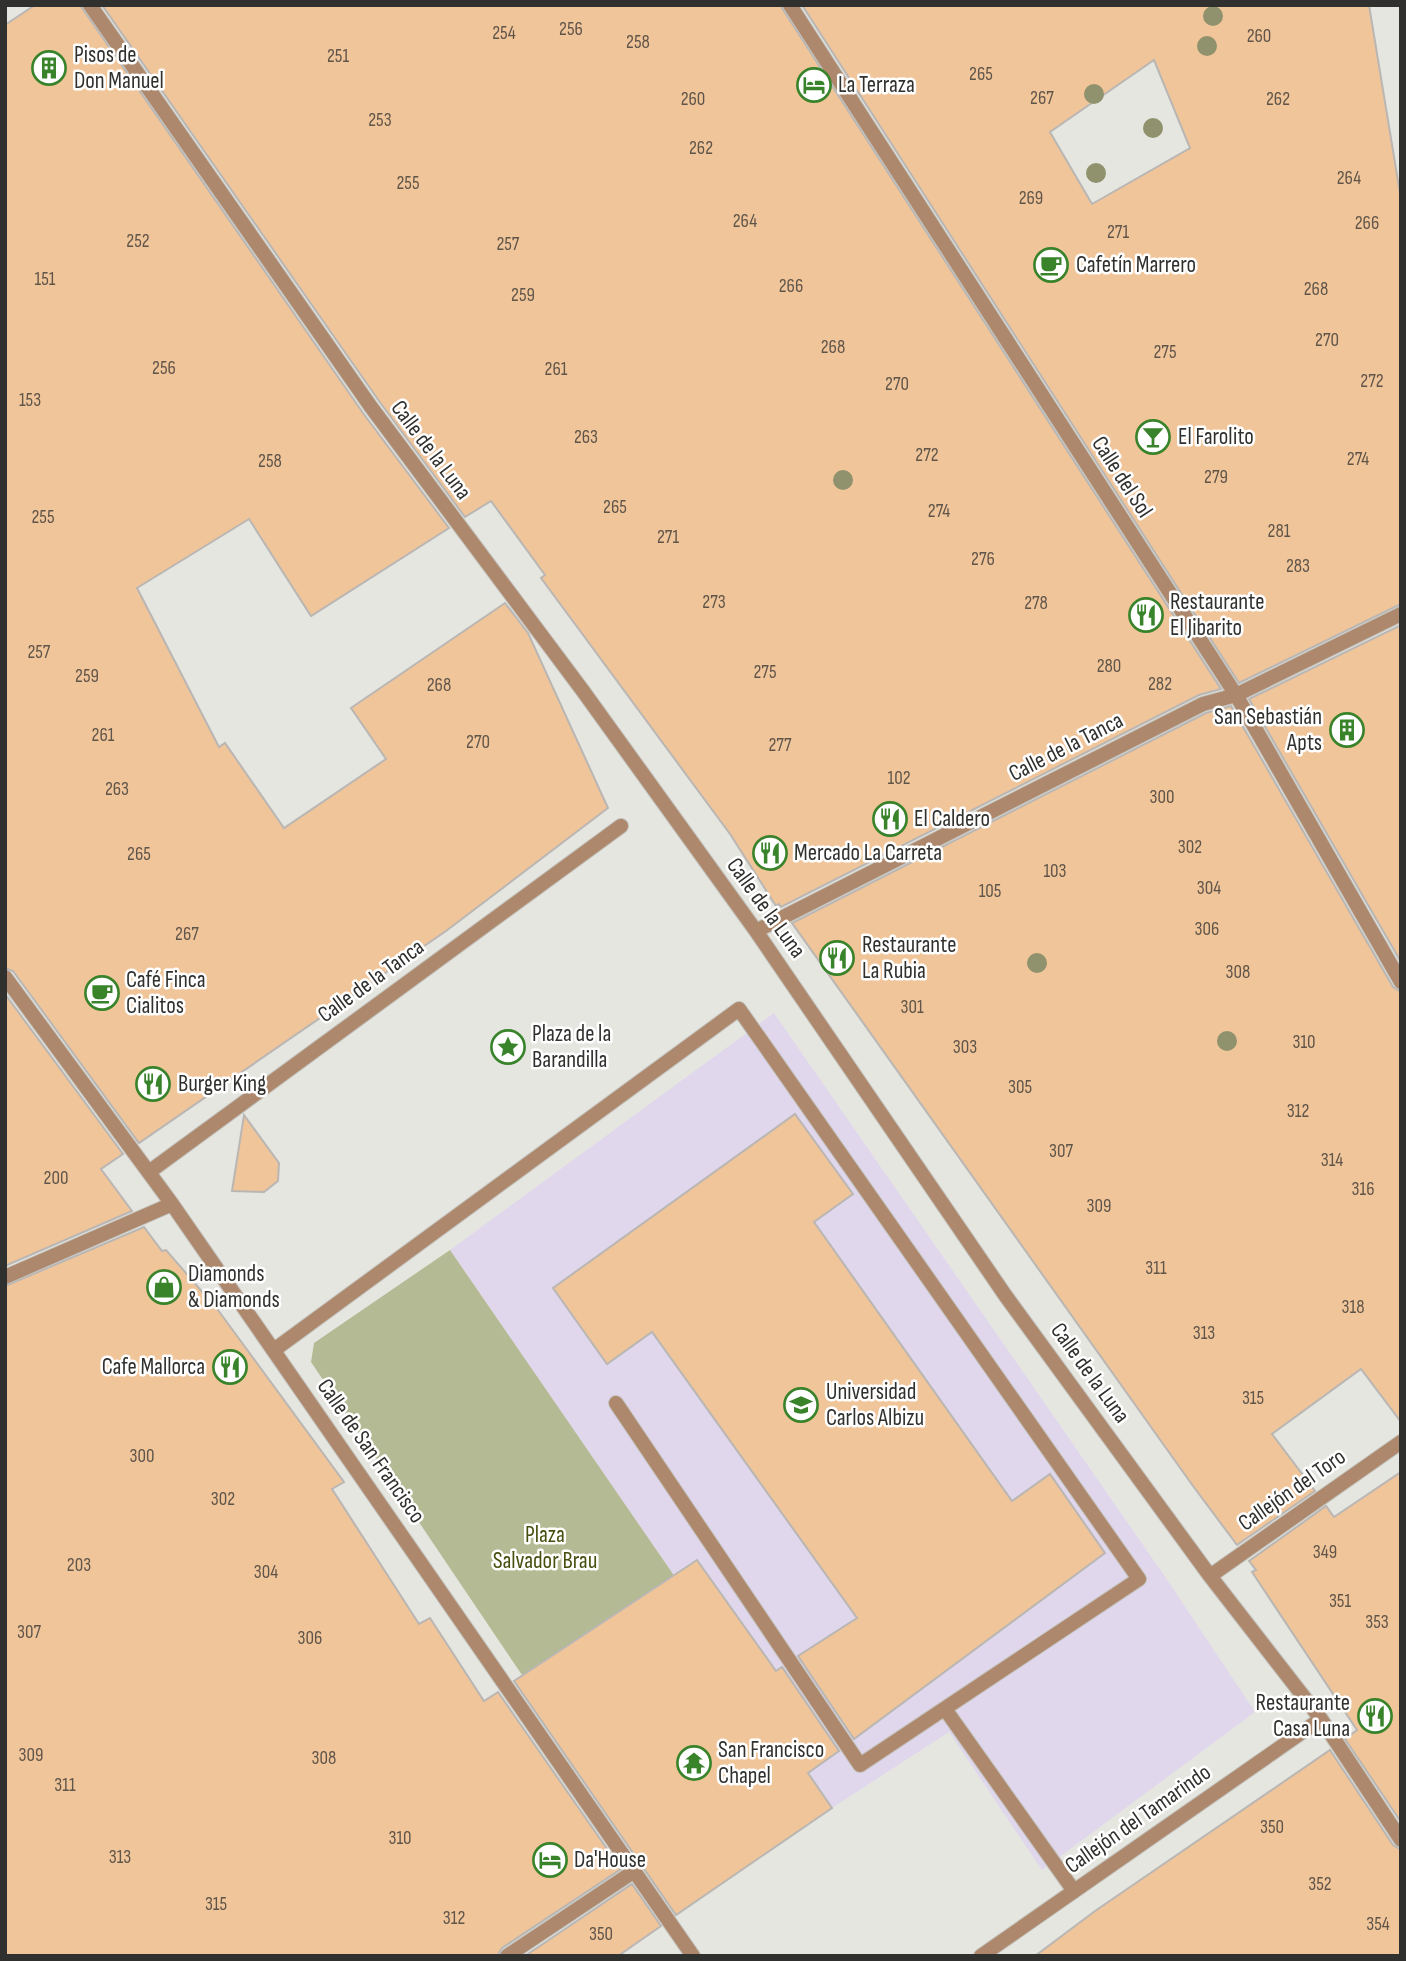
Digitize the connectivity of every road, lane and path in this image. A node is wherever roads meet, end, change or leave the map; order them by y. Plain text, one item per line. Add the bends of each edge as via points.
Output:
1 (90, 5) edge
2 (790, 5) edge
3 (1401, 614) edge
4 (1236, 695) junction
5 (621, 826) dead end
6 (756, 931) junction
7 (5, 977) edge
8 (1401, 982) edge
9 (149, 1172) junction
10 (172, 1204) junction
11 (5, 1277) edge
12 (274, 1350) junction
13 (616, 1403) dead end
14 (1401, 1442) edge
15 (1210, 1576) junction
16 (944, 1709) junction
17 (1321, 1719) junction
18 (1401, 1840) edge
19 (633, 1872) junction
20 (1073, 1891) junction
21 (507, 1956) edge
22 (693, 1956) edge
23 (981, 1956) edge

1 - 6 street, Calle de la Luna via 371,407
2 - 4 street, Calle del Sol
3 - 4 street, Calle de la Tanca
4 - 6 street, Calle de la Tanca via 1203,704
4 - 8 street, Calle del Sol
5 - 9 street, Calle de la Tanca
6 - 15 street, Calle de la Luna via 1005,1294
7 - 9 street, Calle de San Francisco
9 - 10 street, Calle de San Francisco
10 - 11 street
10 - 12 street, Calle de San Francisco
12 - 16 street via 739,1009 1139,1579
12 - 19 street, Calle de San Francisco
13 - 16 street via 860,1765
14 - 15 street, Callejón del Toro
15 - 17 street, Calle de la Luna
16 - 20 street
17 - 18 street, Calle de la Luna
17 - 20 street, Callejón del Tamarindo
19 - 21 street
19 - 22 street, Calle de San Francisco
20 - 23 street, Callejón del Tamarindo

